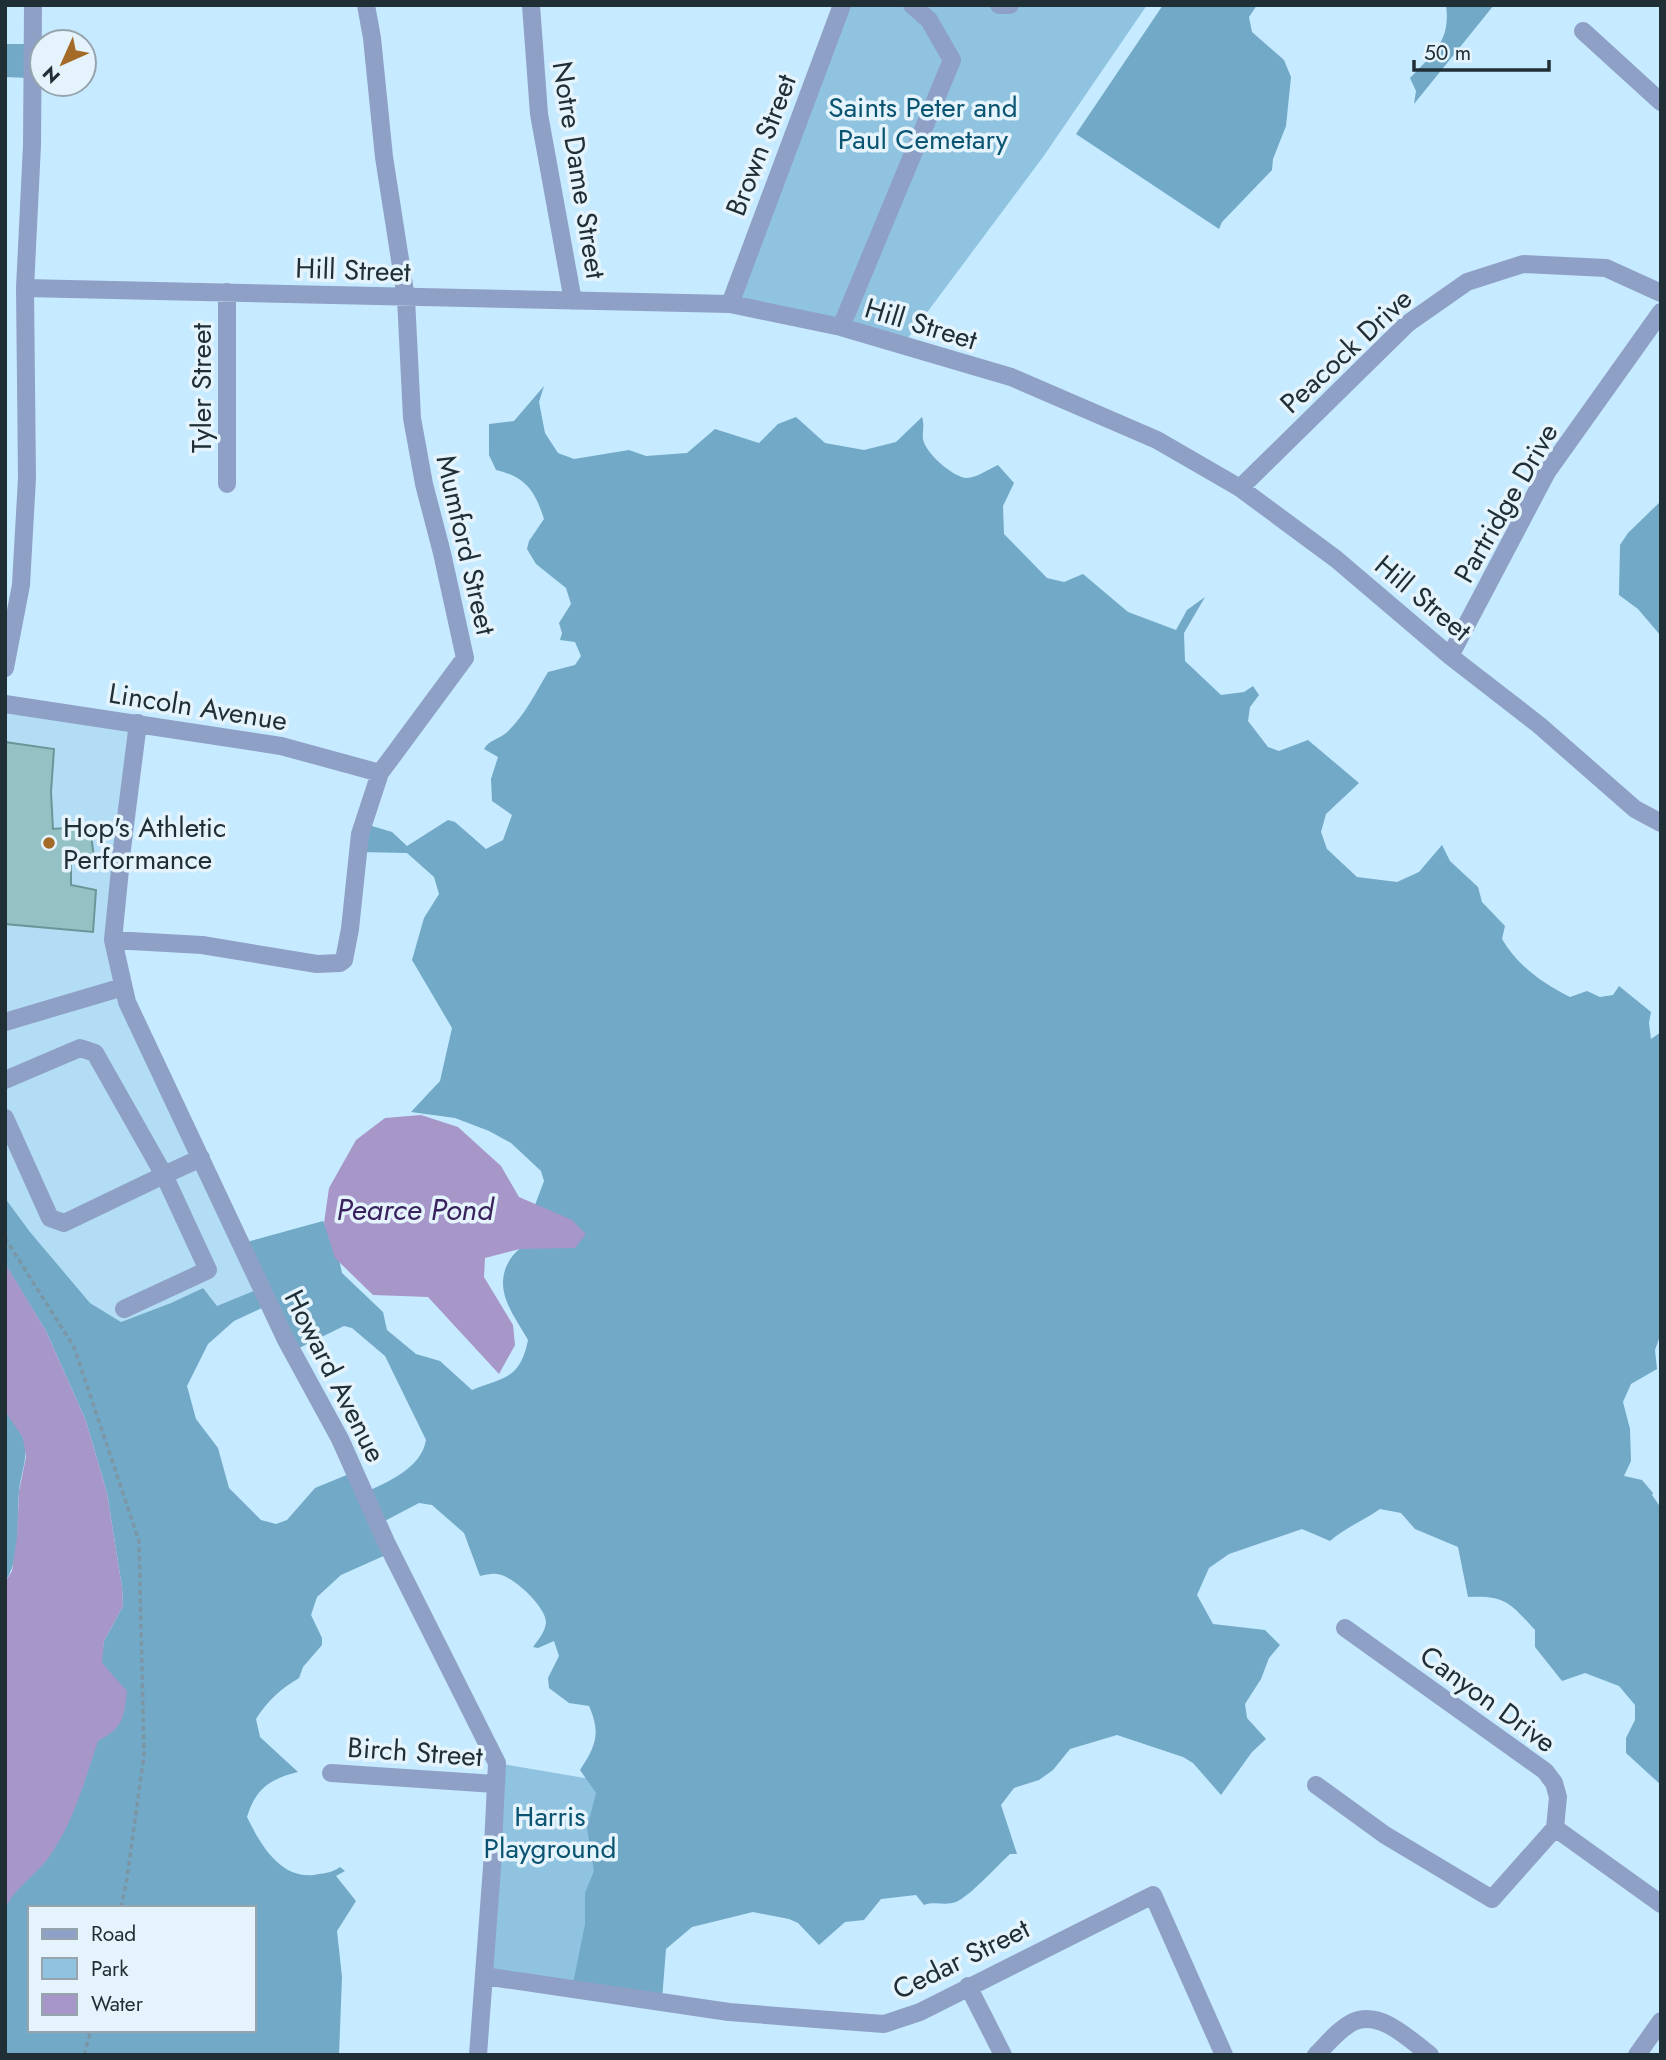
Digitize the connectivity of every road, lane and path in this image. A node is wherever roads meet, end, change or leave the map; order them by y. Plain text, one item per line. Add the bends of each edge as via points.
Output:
1 (33, 5) edge
2 (366, 5) edge
3 (531, 5) edge
4 (842, 5) edge
5 (912, 5) edge
6 (999, 5) edge
7 (1010, 5) edge
8 (1583, 31) dead end
9 (1661, 102) edge
10 (25, 288) junction
11 (227, 292) junction
12 (1661, 293) edge
13 (406, 298) junction
14 (573, 301) junction
15 (730, 304) junction
16 (1661, 312) edge
17 (841, 327) junction
18 (227, 484) dead end
19 (1240, 488) junction
20 (1450, 656) junction
21 (5, 668) edge
22 (5, 704) edge
23 (138, 723) junction
24 (380, 773) junction
25 (1661, 823) edge
26 (113, 940) junction
27 (123, 987) junction
28 (5, 1022) edge
29 (5, 1080) edge
30 (5, 1118) edge
31 (201, 1158) junction
32 (164, 1175) junction
33 (5, 1238) edge
34 (124, 1309) dead end
35 (1345, 1628) dead end
36 (331, 1773) dead end
37 (495, 1784) junction
38 (1316, 1785) dead end
39 (1555, 1828) junction
40 (1661, 1904) edge
41 (121, 1906) edge
42 (485, 1976) junction
43 (968, 1986) junction
44 (1661, 2021) edge
45 (90, 2032) edge
46 (84, 2055) edge
47 (478, 2055) edge
48 (1003, 2055) edge
49 (1224, 2055) edge
50 (1316, 2055) edge
51 (1430, 2055) edge
52 (1637, 2055) edge

1 - 10 street
2 - 13 street, Mumford Street
3 - 14 street, Notre Dame Street via 538,114
4 - 15 street, Brown Street
5 - 17 street via 929,20 952,60
6 - 7 street
8 - 9 street
10 - 11 street, Hill Street
10 - 21 street via 27,478 21,585
11 - 13 street, Hill Street
11 - 18 street, Tyler Street
12 - 19 street, Peacock Drive via 1606,268 1522,264 1467,282 1407,324
13 - 14 street, Hill Street
13 - 24 street, Mumford Street via 412,418 465,658
14 - 15 street, Hill Street
15 - 17 street, Hill Street
16 - 20 street, Partridge Drive via 1547,472
17 - 19 street, Hill Street via 1011,377 1157,440
19 - 20 street, Hill Street via 1336,559
20 - 25 street, Hill Street via 1539,725 1635,809
22 - 23 street, Lincoln Avenue
23 - 24 street, Lincoln Avenue via 281,746
23 - 26 street, Howard Avenue
24 - 26 street, Mumford Street via 360,834 350,929 340,963 317,964 202,945
26 - 27 street, Howard Avenue
27 - 28 street
27 - 31 street, Howard Avenue
29 - 32 street via 80,1048 94,1053
30 - 32 street via 50,1219 64,1223
31 - 32 street
31 - 37 street, Howard Avenue via 496,1763
32 - 34 street via 208,1270
33 - 41 path via 74,1347 139,1541 144,1755
35 - 39 street, Canyon Drive via 1545,1771 1558,1797
36 - 37 street, Birch Street
37 - 42 street, Howard Avenue
38 - 39 street via 1385,1835 1492,1899
39 - 40 street
42 - 43 street, Cedar Street via 729,2012 884,2024 920,2012
42 - 47 street, Howard Avenue
43 - 48 street
43 - 49 street, Cedar Street via 1153,1895
44 - 52 street
45 - 46 path
50 - 51 street via 1354,2022 1370,2018

